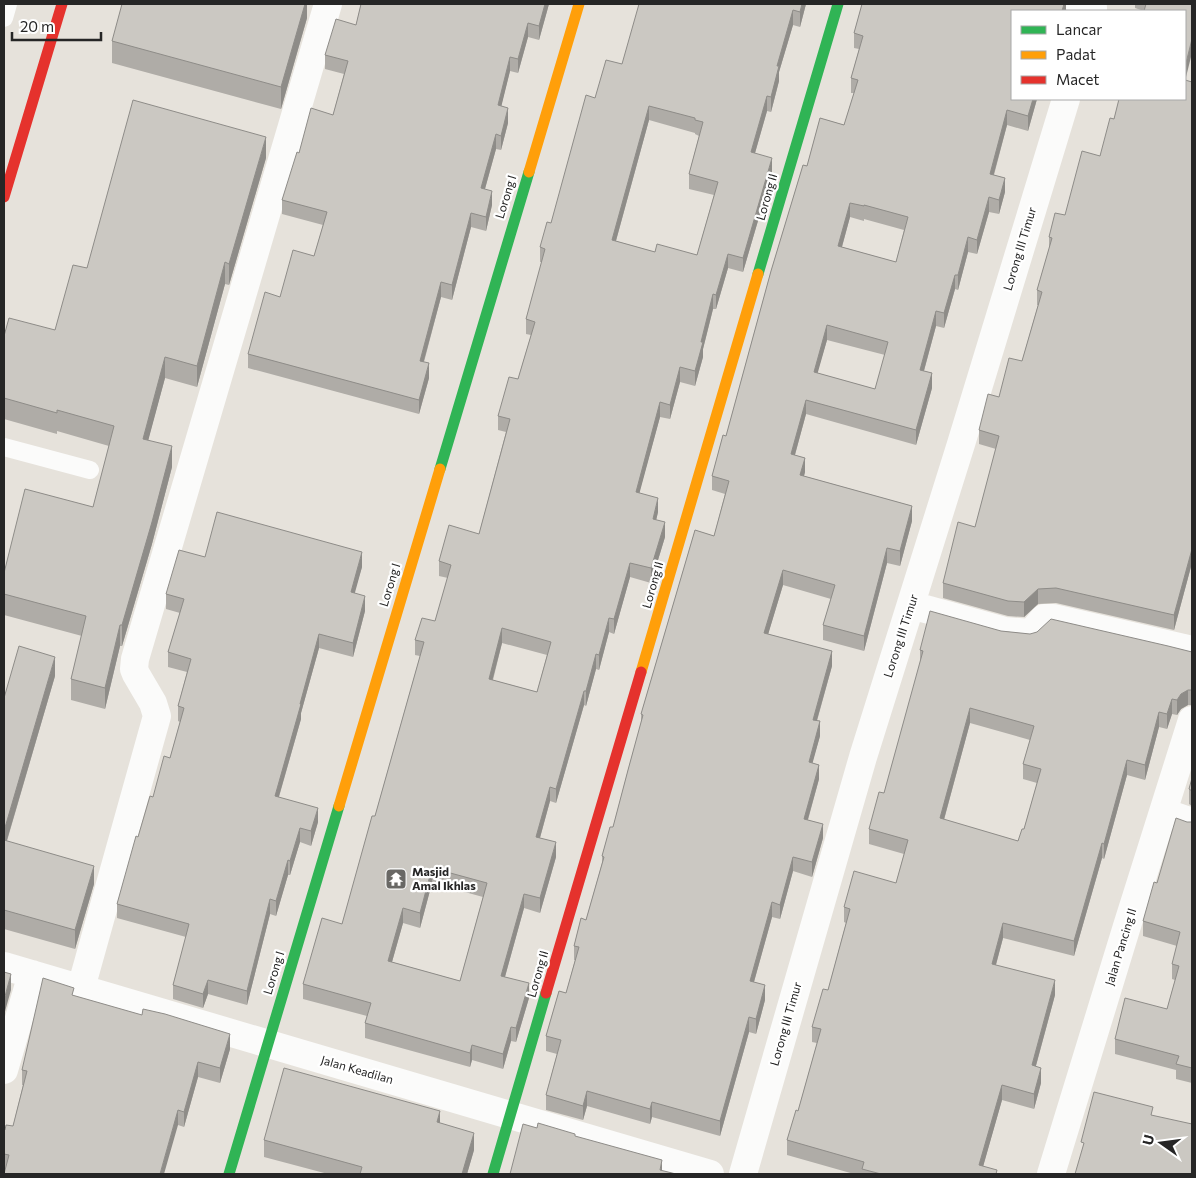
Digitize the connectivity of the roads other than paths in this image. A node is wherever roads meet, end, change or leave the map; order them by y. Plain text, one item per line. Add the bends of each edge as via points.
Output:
1 (8, 4) edge
2 (62, 4) edge
3 (328, 4) edge
4 (579, 4) edge
5 (838, 4) edge
6 (4, 18) edge
7 (1066, 100) edge
8 (4, 197) edge
9 (4, 447) edge
10 (90, 470) dead end
11 (911, 605) junction
12 (1192, 650) edge
13 (1192, 720) edge
14 (1163, 812) junction
15 (1192, 822) edge
16 (4, 966) edge
17 (32, 974) junction
18 (81, 988) junction
19 (268, 1044) junction
20 (4, 1070) edge
21 (511, 1116) junction
22 (229, 1174) edge
23 (493, 1174) edge
24 (710, 1174) edge
25 (743, 1174) edge
26 (1052, 1174) edge

1 - 6 lane
2 - 8 main road
3 - 18 street via 135,659 134,669 157,716
4 - 19 main road, Lorong I
5 - 21 main road, Lorong II
7 - 11 street, Lorong III Timur
9 - 10 lane
11 - 12 street via 1005,631 1031,633 1046,618
11 - 25 street, Lorong III Timur via 863,758
13 - 14 street, Jalan Pancing II
14 - 15 street
14 - 26 street, Jalan Pancing II
16 - 17 street, Jalan Keadilan
17 - 18 street, Jalan Keadilan
17 - 20 street
18 - 19 street, Jalan Keadilan
19 - 21 street, Jalan Keadilan
19 - 22 main road, Lorong I
21 - 23 main road, Lorong II
21 - 24 street, Jalan Keadilan

